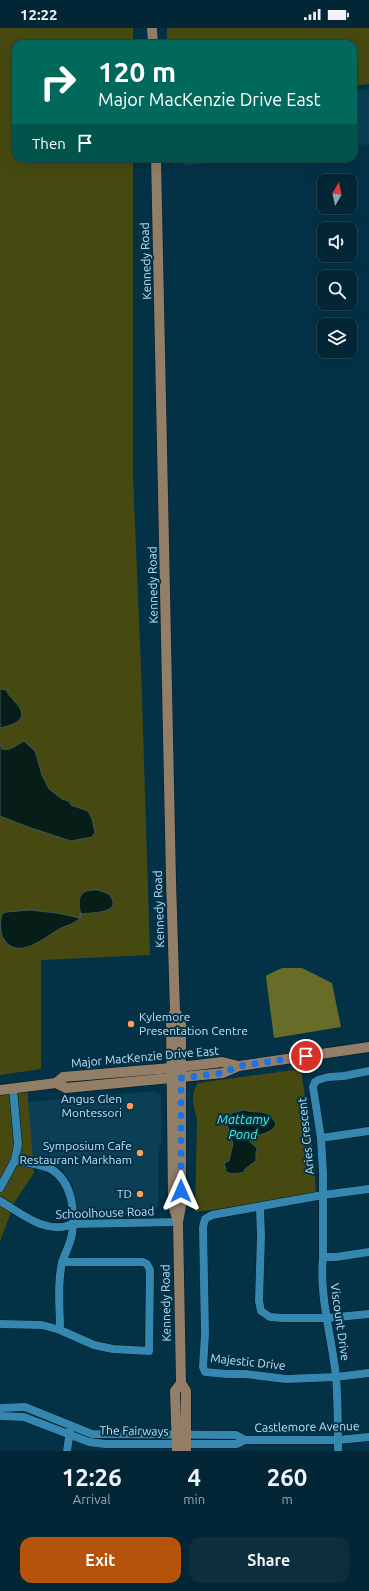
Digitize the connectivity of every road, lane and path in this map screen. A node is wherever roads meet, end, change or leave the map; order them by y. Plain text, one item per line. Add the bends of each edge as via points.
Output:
1 (152, 28) edge
2 (153, 40) edge
3 (156, 162) edge
4 (369, 1047) edge
5 (369, 1071) edge
6 (176, 1073) junction
7 (13, 1089) junction
8 (0, 1090) edge
9 (369, 1131) edge
10 (321, 1138) junction
11 (15, 1160) junction
12 (0, 1188) edge
13 (369, 1189) edge
14 (323, 1195) junction
15 (0, 1201) edge
16 (260, 1208) junction
17 (178, 1222) junction
18 (72, 1224) junction
19 (369, 1252) edge
20 (323, 1257) junction
21 (62, 1262) junction
22 (369, 1314) edge
23 (328, 1318) junction
24 (0, 1324) edge
25 (60, 1330) junction
26 (369, 1373) edge
27 (336, 1378) junction
28 (0, 1408) edge
29 (0, 1416) edge
30 (70, 1430) junction
31 (369, 1437) edge
32 (338, 1440) junction
33 (181, 1443) edge
34 (67, 1451) edge
35 (338, 1451) edge

1 - 2 main road
3 - 6 main road, Kennedy Road via 171,880 175,1011 181,1021
4 - 6 main road, Major MacKenzie Drive East via 239,1066 222,1062
5 - 10 street, Aries Crescent via 328,1077 315,1082 313,1092
6 - 7 main road, Major MacKenzie Drive East via 63,1077 56,1084
6 - 17 main road, Kennedy Road via 181,1206
7 - 8 main road, Major MacKenzie Drive East
7 - 11 street via 18,1144
9 - 10 street
10 - 14 street, Aries Crescent
11 - 12 street
11 - 18 street via 50,1168 63,1178 70,1196
13 - 14 street
14 - 16 street
14 - 20 street, Viscount Drive
15 - 18 street, Schoolhouse Road via 43,1226 53,1228
16 - 23 street via 260,1311 270,1317
16 - 27 street, Majestic Drive via 212,1215 205,1219 205,1372 286,1379
17 - 18 street, Schoolhouse Road
17 - 33 main road, Kennedy Road via 181,1383 175,1391
18 - 21 street via 72,1234
19 - 20 street
20 - 23 street, Viscount Drive via 323,1294
21 - 25 street
21 - 25 street via 148,1264 149,1351 94,1345
22 - 23 street
23 - 27 street, Viscount Drive
24 - 25 street via 42,1325
26 - 27 street, Majestic Drive
27 - 32 street, Viscount Drive
28 - 30 street, The Fairways via 25,1407
29 - 30 street, The Fairways via 24,1417
30 - 33 street, The Fairways
30 - 34 street
31 - 32 street, Castlemore Avenue
32 - 33 street, Castlemore Avenue via 245,1440 237,1444
32 - 35 street, Viscount Drive

